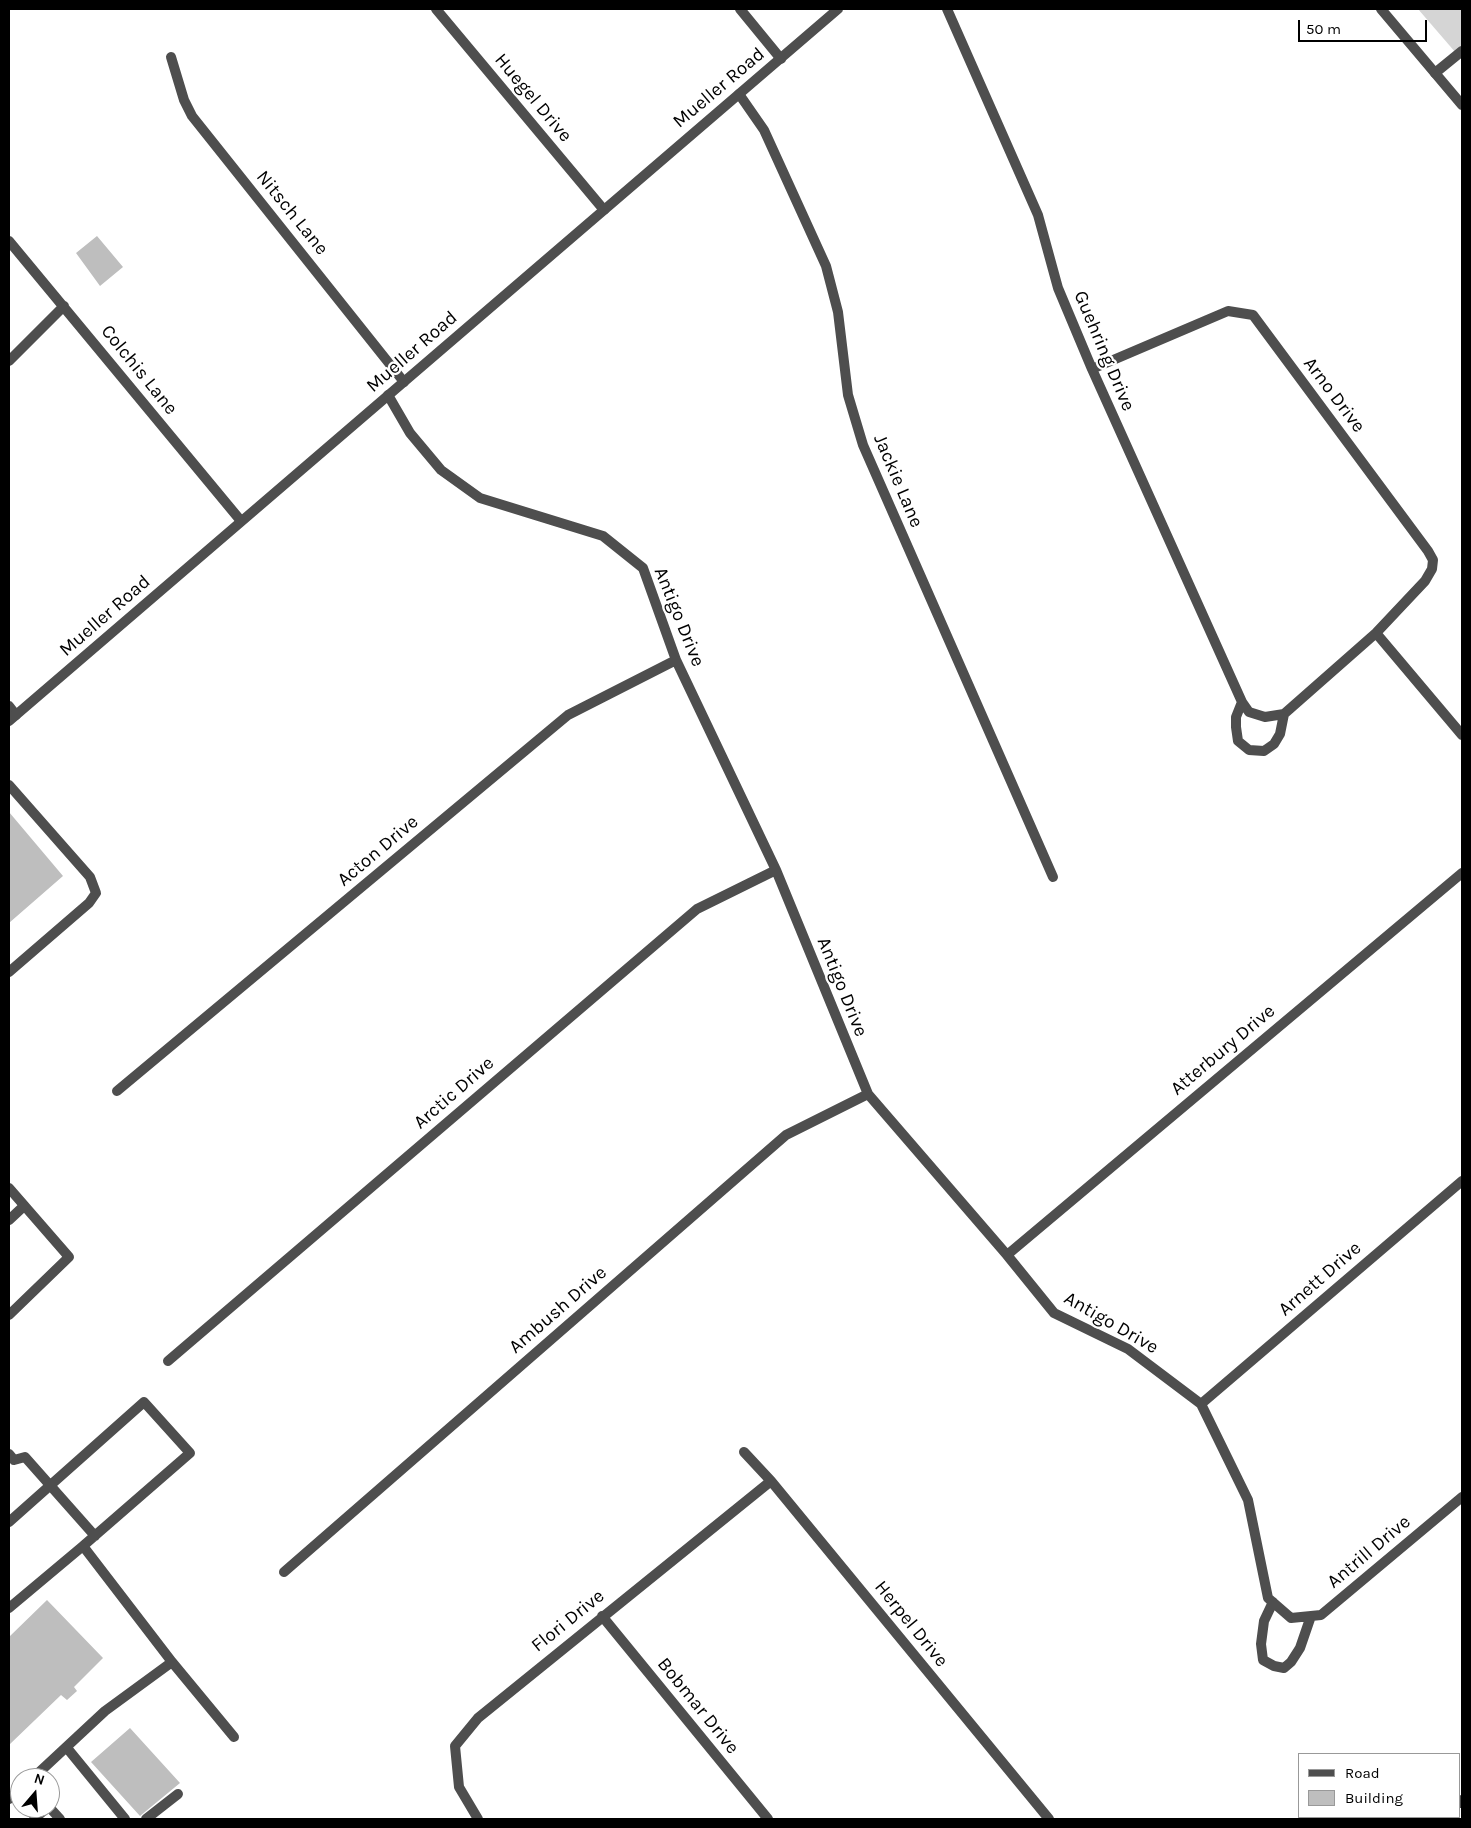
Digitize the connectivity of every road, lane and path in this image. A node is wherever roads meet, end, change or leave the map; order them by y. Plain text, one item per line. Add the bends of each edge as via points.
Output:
1 (436, 9) edge
2 (740, 9) edge
3 (838, 9) edge
4 (947, 9) edge
5 (1381, 9) edge
6 (1462, 51) edge
7 (172, 57) dead end
8 (781, 58) junction
9 (1435, 73) junction
10 (739, 94) junction
11 (1462, 105) edge
12 (604, 210) junction
13 (9, 241) edge
14 (64, 306) junction
15 (9, 360) edge
16 (1092, 368) junction
17 (404, 382) junction
18 (388, 395) junction
19 (241, 521) junction
20 (1376, 633) junction
21 (676, 660) junction
22 (1242, 702) junction
23 (9, 706) edge
24 (1284, 714) junction
25 (12, 718) edge
26 (1462, 735) edge
27 (9, 785) edge
28 (776, 870) junction
29 (1462, 873) edge
30 (1053, 877) dead end
31 (9, 972) edge
32 (117, 1091) dead end
33 (868, 1094) junction
34 (1462, 1181) edge
35 (9, 1188) edge
36 (24, 1206) junction
37 (9, 1220) edge
38 (1007, 1255) junction
39 (9, 1315) edge
40 (168, 1361) dead end
41 (1201, 1404) junction
42 (744, 1452) dead end
43 (11, 1459) edge
44 (771, 1481) junction
45 (50, 1485) junction
46 (1462, 1497) edge
47 (9, 1522) edge
48 (95, 1536) junction
49 (83, 1546) junction
50 (284, 1572) dead end
51 (1273, 1602) junction
52 (9, 1608) edge
53 (602, 1616) junction
54 (1311, 1616) junction
55 (1291, 1618) joint
56 (172, 1662) junction
57 (234, 1737) dead end
58 (67, 1748) junction
59 (44, 1768) edge
60 (178, 1794) dead end
61 (125, 1819) edge
62 (146, 1819) edge
63 (478, 1819) edge
64 (768, 1819) edge
65 (1050, 1819) edge

1 - 12 street, Huegel Drive
2 - 8 street
3 - 8 street, Mueller Road
4 - 16 street, Guehring Drive via 1038,215 1058,288
5 - 9 street
6 - 9 street
7 - 17 street, Nitsch Lane via 192,116
8 - 10 street, Mueller Road
9 - 11 street
10 - 12 street, Mueller Road
10 - 30 street, Jackie Lane via 764,130 826,266 838,312 848,395 863,445
12 - 17 street, Mueller Road
13 - 14 street, Colchis Lane
14 - 15 street
14 - 19 street, Colchis Lane
16 - 20 street, Arno Drive via 1228,311 1253,315 1433,560 1425,581
16 - 22 street, Guehring Drive
17 - 18 street, Mueller Road
18 - 19 street, Mueller Road
18 - 21 street, Antigo Drive via 410,433 441,470 480,498 603,536 642,568
19 - 25 street, Mueller Road
20 - 24 street
20 - 26 street
21 - 28 street, Antigo Drive
21 - 32 street, Acton Drive via 568,715
22 - 24 street via 1249,712 1265,717
22 - 24 street via 1236,728 1238,740 1249,750 1264,751 1274,744 1280,734
23 - 25 street
27 - 31 street via 90,877 96,893 89,903
28 - 33 street, Antigo Drive
28 - 40 street, Arctic Drive via 697,909
29 - 38 street, Atterbury Drive
33 - 38 street, Antigo Drive
33 - 50 street, Ambush Drive via 786,1135
34 - 41 street, Arnett Drive
35 - 36 street
36 - 37 street
36 - 39 street via 69,1256
38 - 41 street, Antigo Drive via 1054,1313 1128,1349
41 - 51 street, Antigo Drive via 1248,1500 1268,1598
42 - 44 street, Herpel Drive
43 - 45 street via 25,1457
44 - 53 street, Flori Drive
44 - 65 street, Herpel Drive
45 - 47 street
45 - 48 street
45 - 48 street via 144,1402 190,1453
46 - 54 street, Antrill Drive via 1321,1615
48 - 49 street
49 - 52 street
49 - 56 street
51 - 54 street via 1264,1621 1261,1644 1263,1660 1274,1666 1284,1668 1291,1662 1300,1648
51 - 55 street, Antigo Drive
53 - 63 street, Flori Drive via 478,1718 454,1746 459,1787
53 - 64 street, Bobmar Drive
54 - 55 street, Antrill Drive
56 - 57 street
56 - 58 street via 105,1712
58 - 59 street
58 - 61 street
60 - 62 street

